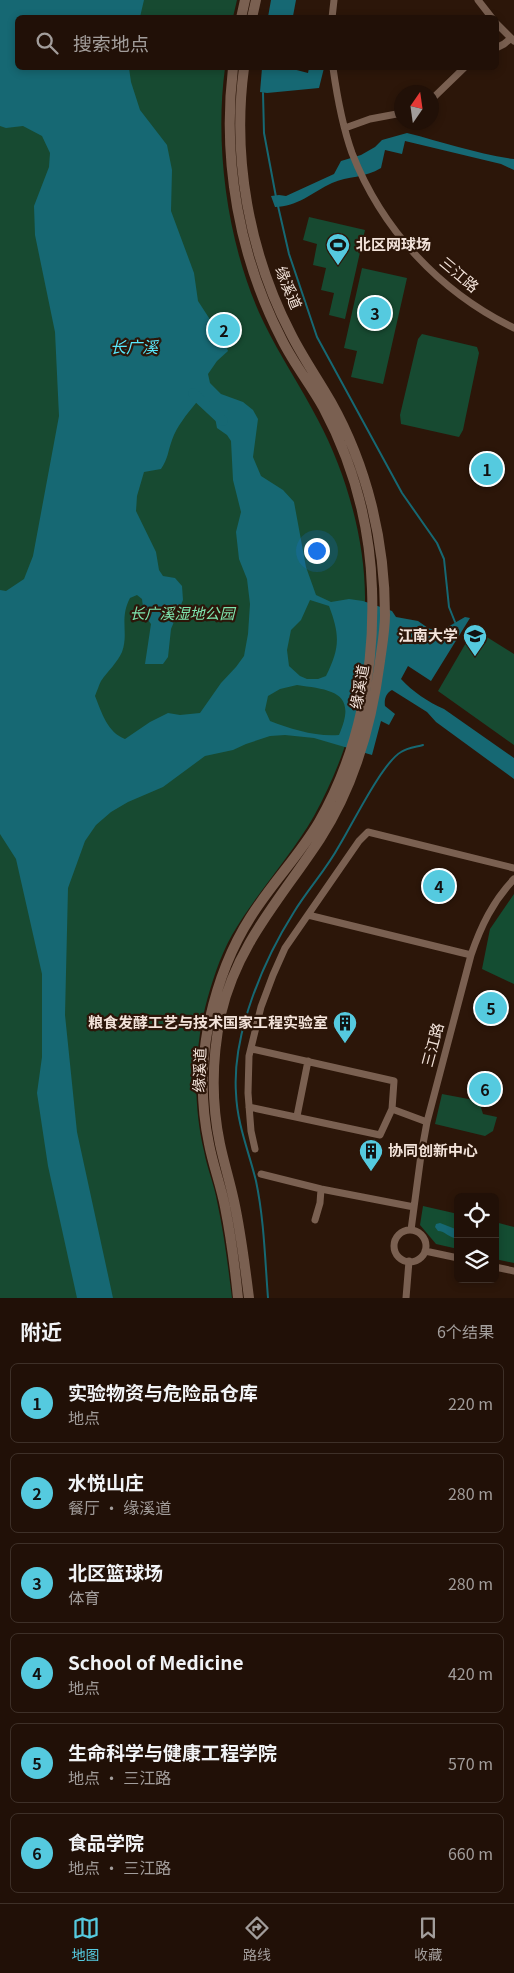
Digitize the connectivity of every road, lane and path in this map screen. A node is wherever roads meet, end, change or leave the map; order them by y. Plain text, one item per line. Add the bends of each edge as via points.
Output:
1 (245, 0) edge
2 (256, 0) edge
3 (334, 0) edge
4 (478, 0) edge
5 (242, 15) edge
6 (253, 15) edge
7 (332, 15) edge
8 (490, 15) edge
9 (499, 26) edge
10 (512, 40) edge
11 (499, 46) edge
12 (233, 70) edge
13 (244, 70) edge
14 (333, 70) edge
15 (462, 70) edge
16 (439, 92) edge
17 (394, 114) edge
18 (344, 128) junction
19 (514, 328) edge
20 (514, 868) edge
21 (514, 878) edge
22 (308, 915) junction
23 (471, 955) junction
24 (252, 1049) junction
25 (308, 1061) junction
26 (249, 1107) junction
27 (392, 1109) junction
28 (297, 1116) junction
29 (427, 1122) junction
30 (254, 1149) dead end
31 (261, 1174) dead end
32 (321, 1189) junction
33 (414, 1207) junction
34 (315, 1220) dead end
35 (411, 1230) junction
36 (425, 1251) junction
37 (454, 1257) edge
38 (409, 1261) junction
39 (499, 1268) edge
40 (514, 1271) edge
41 (238, 1298) edge
42 (249, 1298) edge
43 (406, 1298) edge

1 - 5 main road
2 - 6 main road
3 - 7 street
4 - 8 street
9 - 10 street
10 - 11 street
12 - 41 main road, 缘溪道 via 229,126 232,176 248,257 282,341 321,405 341,446 365,525 372,586 372,638 361,715 339,781 318,824 238,940 219,984 208,1027 203,1073 204,1105
13 - 42 main road, 缘溪道 via 241,158 257,248 291,334 331,401 361,468 376,529 385,616 375,700 359,756 334,816 249,941 229,986 222,1013 214,1066 215,1110
14 - 18 street
15 - 16 street
17 - 18 street
18 - 19 street, 三江路 via 364,180 396,233 441,280 467,301
20 - 22 street via 368,832
21 - 23 street, 三江路 via 480,928
22 - 23 street
22 - 24 street via 285,948 273,974
23 - 29 street, 三江路
24 - 25 street
24 - 26 street via 249,1056
25 - 27 street via 394,1081
25 - 28 street
26 - 28 street
26 - 30 street
27 - 28 street via 380,1134
27 - 29 street
29 - 33 street, 三江路
31 - 32 street
32 - 33 street
32 - 34 street
33 - 35 street, 三江路
35 - 36 street via 423,1237
35 - 38 street via 398,1235 394,1244 396,1254
36 - 37 street
36 - 38 street via 416,1260
38 - 43 street
39 - 40 street

